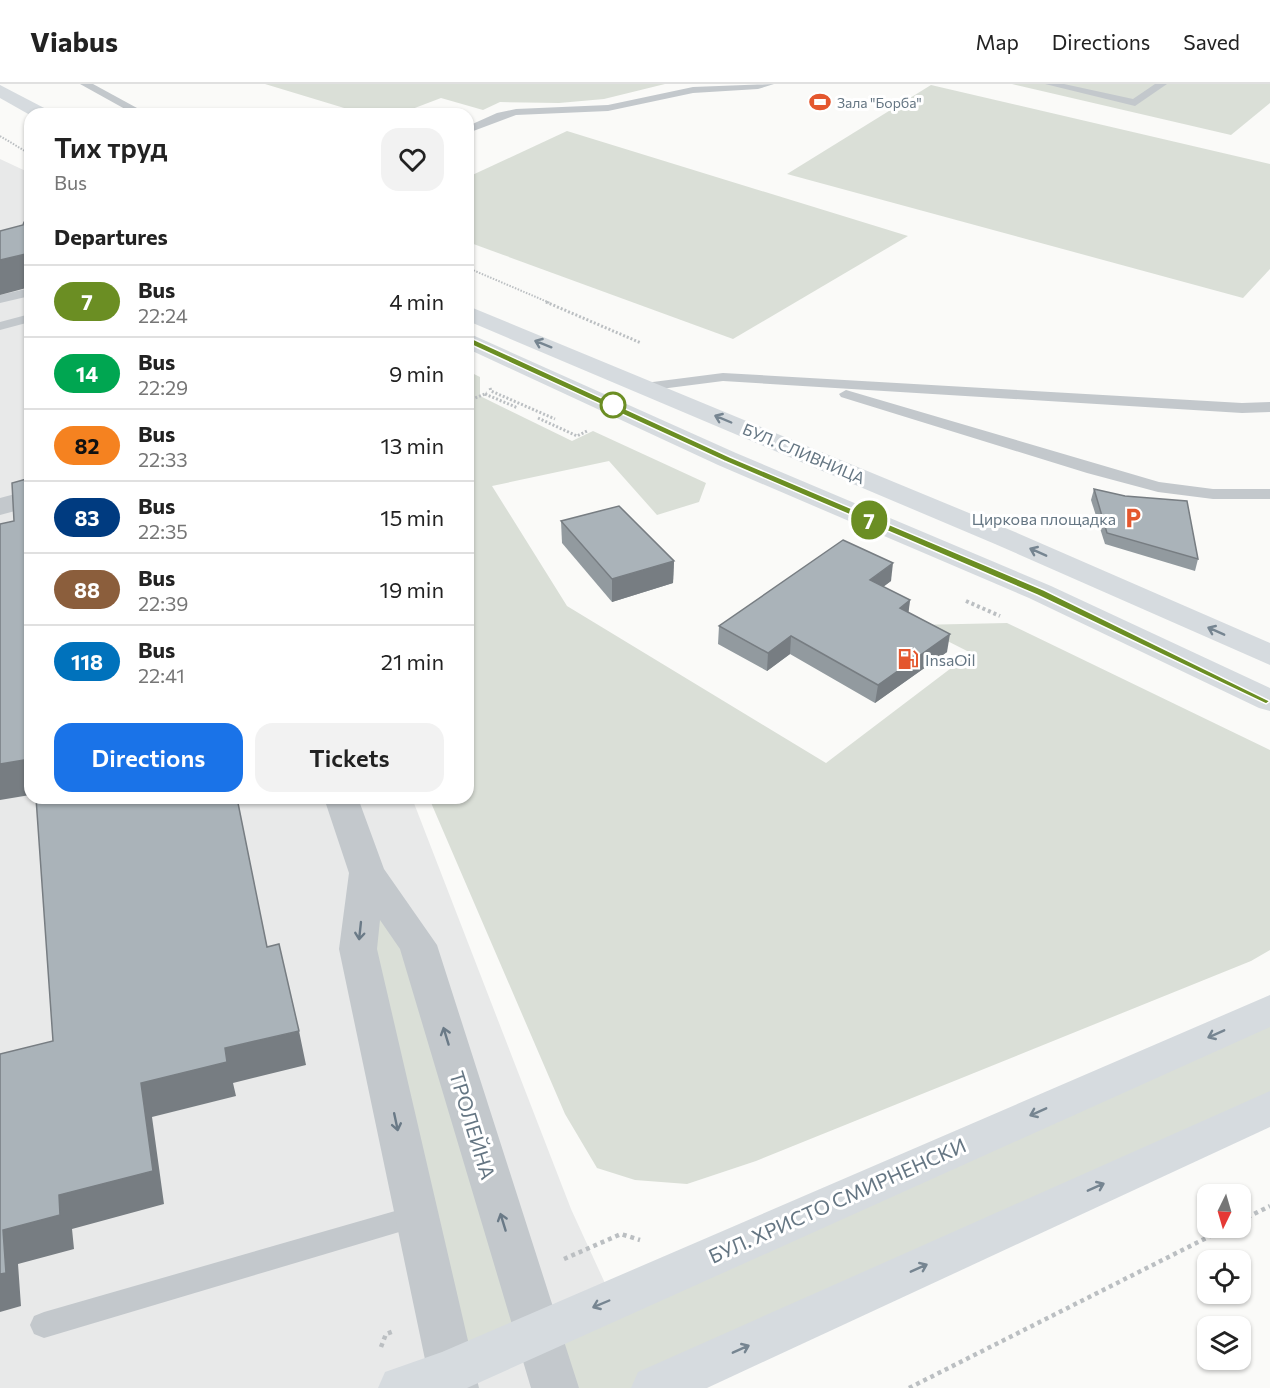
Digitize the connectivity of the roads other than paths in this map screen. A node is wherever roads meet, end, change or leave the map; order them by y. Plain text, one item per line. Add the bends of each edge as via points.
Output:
1 (85, 84) edge
2 (769, 84) edge
3 (1050, 84) edge
4 (1162, 84) edge
5 (0, 90) edge
6 (31, 108) edge
7 (131, 108) edge
8 (474, 127) edge
9 (24, 293) edge
10 (0, 299) edge
11 (474, 316) edge
12 (24, 320) edge
13 (0, 326) edge
14 (474, 343) edge
15 (805, 381) junction
16 (645, 387) junction
17 (1270, 407) edge
18 (1270, 494) edge
19 (24, 500) edge
20 (0, 507) edge
21 (1270, 655) edge
22 (1270, 701) edge
23 (343, 804) edge
24 (367, 873) junction
25 (1270, 1011) edge
26 (1270, 1108) edge
27 (416, 1216) junction
28 (44, 1325) dead end
29 (536, 1332) junction
30 (453, 1380) edge
31 (402, 1388) edge
32 (555, 1388) edge
33 (655, 1388) edge

1 - 7 lane
2 - 8 lane via 683,92 596,110 505,112
3 - 4 lane via 1135,103
5 - 6 main road
9 - 10 lane
16 -> 11 main road, БУЛ. СЛИВНИЦА
12 - 13 lane
14 - 22 main road via 727,459 1040,592
15 - 16 lane via 723,377
15 - 17 lane
15 - 18 lane via 1158,487 1213,494
21 -> 16 main road, БУЛ. СЛИВНИЦА via 1005,538
19 - 20 street
23 - 24 street, ТРОЛЕЙНА
24 -> 27 street, ТРОЛЕЙНА via 358,949
29 -> 24 street, ТРОЛЕЙНА via 418,945
25 -> 29 main road, БУЛ. ХРИСТО СМИРНЕНСКИ
33 -> 26 main road
27 - 28 lane
27 - 30 street, ТРОЛЕЙНА
29 - 30 main road, БУЛ. ХРИСТО СМИРНЕНСКИ
29 - 32 street, ТРОЛЕЙНА
30 - 31 main road, БУЛ. ХРИСТО СМИРНЕНСКИ

